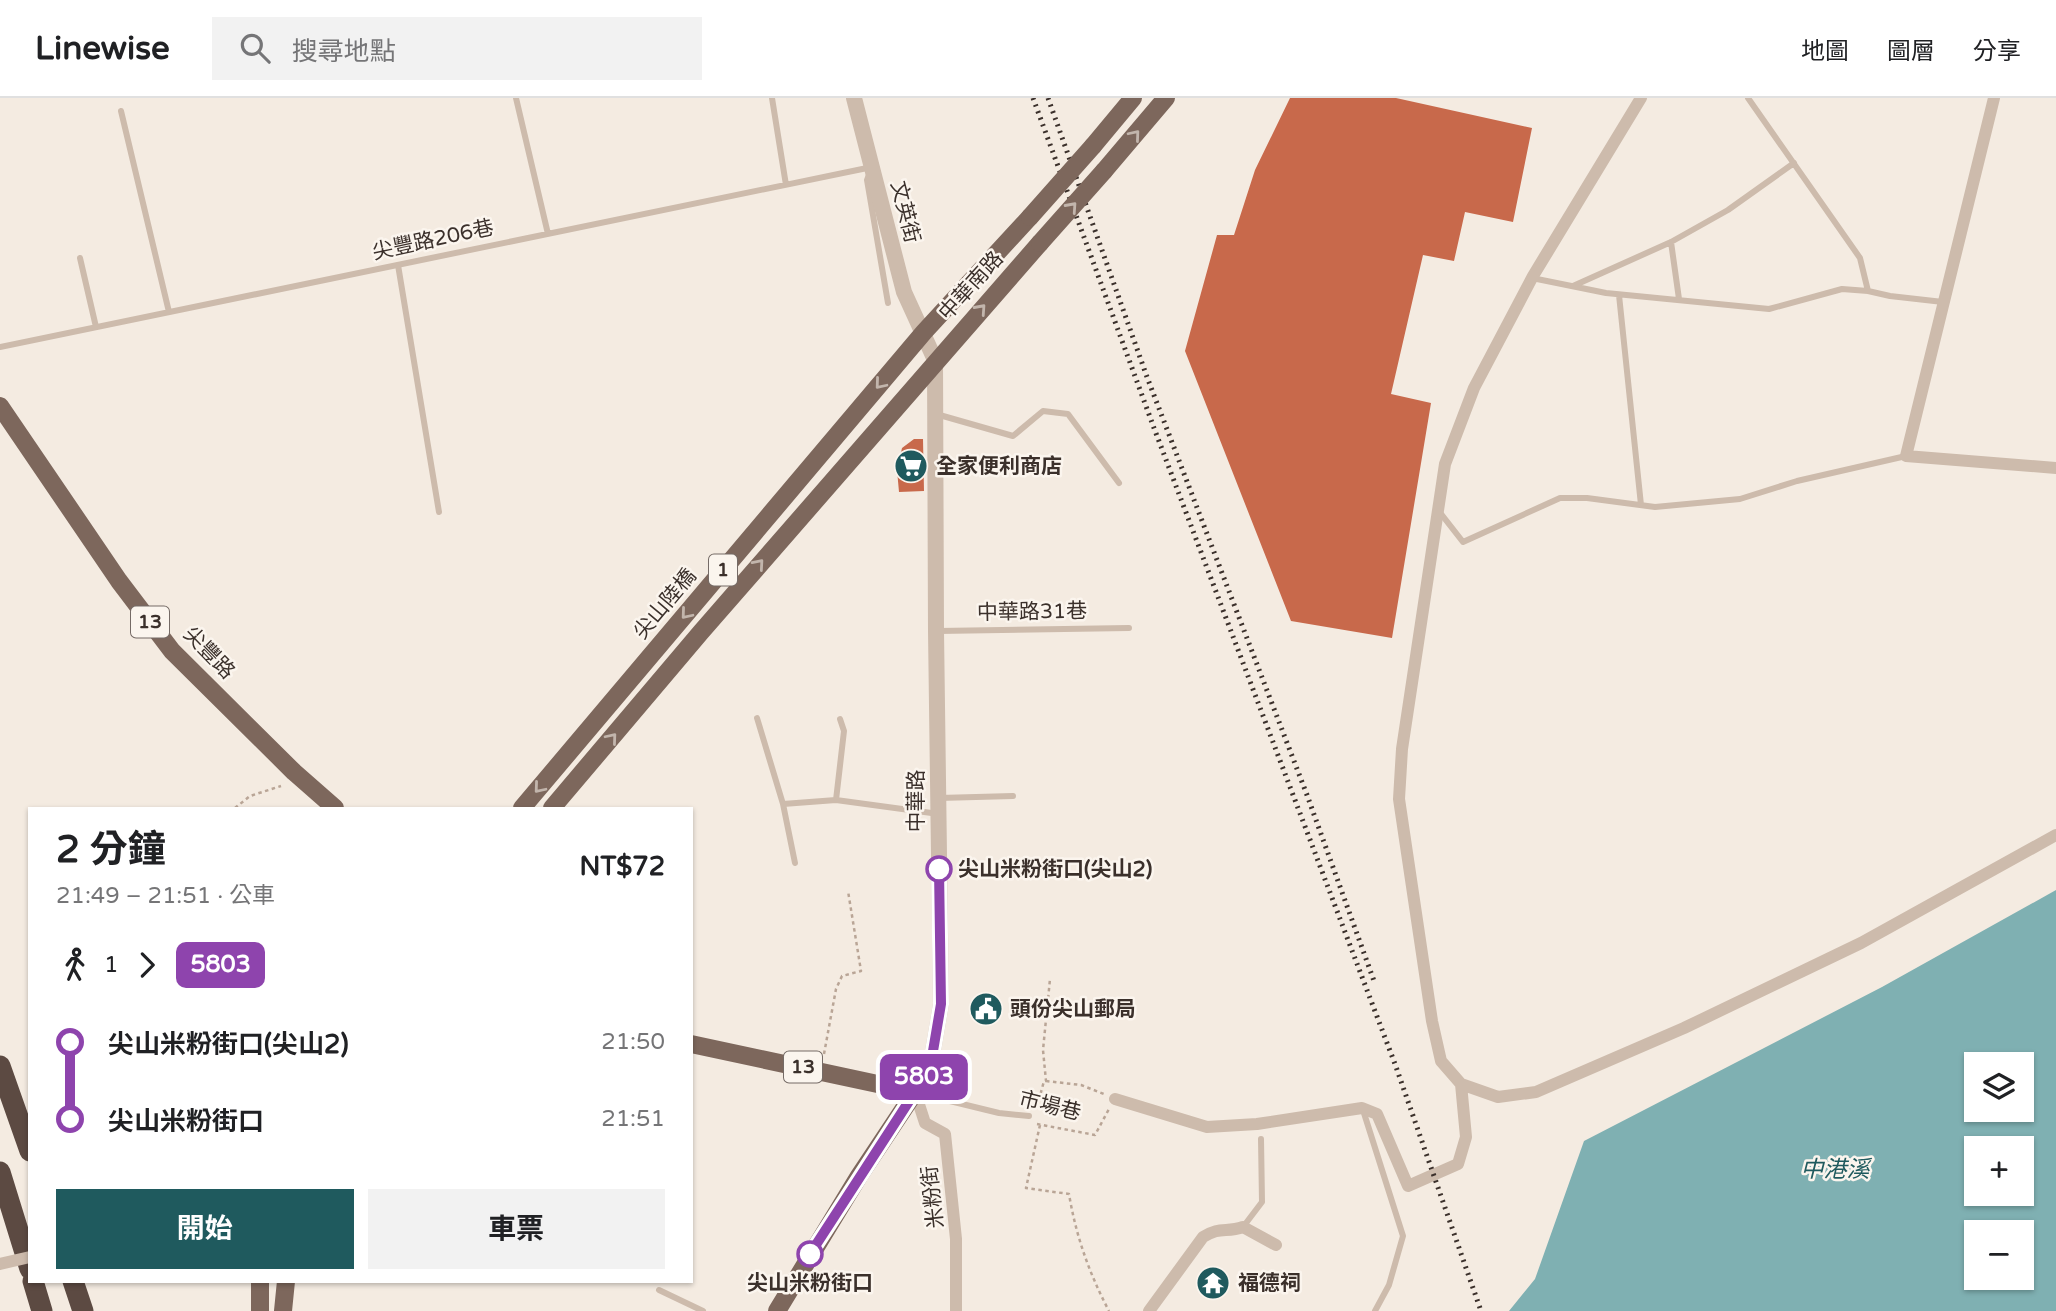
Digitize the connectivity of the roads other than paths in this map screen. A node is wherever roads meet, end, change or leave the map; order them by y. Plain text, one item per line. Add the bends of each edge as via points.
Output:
1 (516, 98) edge
2 (772, 98) edge
3 (854, 98) edge
4 (1133, 98) edge
5 (1166, 98) edge
6 (1641, 98) edge
7 (1748, 98) edge
8 (1994, 98) edge
9 (121, 111) dead end
10 (1794, 163) junction
11 (873, 167) junction
12 (786, 186) junction
13 (548, 234) junction
14 (1671, 242) junction
15 (80, 258) dead end
16 (398, 265) junction
17 (1532, 278) junction
18 (1572, 286) junction
19 (1868, 291) junction
20 (1619, 295) junction
21 (1679, 299) junction
22 (1943, 302) junction
23 (888, 303) dead end
24 (169, 312) junction
25 (96, 327) junction
26 (924, 332) junction
27 (0, 347) edge
28 (936, 360) junction
29 (0, 407) edge
30 (934, 413) junction
31 (5, 424) edge
32 (1906, 456) junction
33 (2056, 468) edge
34 (1119, 483) dead end
35 (1641, 505) junction
36 (1437, 509) junction
37 (439, 512) dead end
38 (1129, 628) dead end
39 (936, 631) junction
40 (757, 718) dead end
41 (840, 719) dead end
42 (1013, 796) dead end
43 (939, 798) junction
44 (836, 800) junction
45 (783, 804) junction
46 (334, 807) edge
47 (523, 807) edge
48 (553, 807) edge
49 (939, 814) junction
50 (2056, 835) edge
51 (795, 863) dead end
52 (693, 1044) edge
53 (0, 1066) edge
54 (1461, 1084) junction
55 (915, 1092) junction
56 (1115, 1098) road end
57 (1362, 1108) junction
58 (1029, 1116) road end
59 (1261, 1139) dead end
60 (28, 1145) edge
61 (0, 1172) edge
62 (1243, 1227) junction
63 (1276, 1245) dead end
64 (28, 1257) edge
65 (28, 1263) edge
66 (0, 1264) edge
67 (34, 1283) edge
68 (74, 1283) edge
69 (260, 1283) edge
70 (286, 1283) edge
71 (659, 1290) dead end
72 (42, 1311) edge
73 (83, 1311) edge
74 (260, 1311) edge
75 (283, 1311) edge
76 (703, 1311) edge
77 (777, 1311) edge
78 (956, 1311) edge
79 (1149, 1311) edge
80 (1375, 1311) edge

1 - 13 lane
2 - 12 lane
3 - 11 street, 文英街
4 - 26 main road, 中華南路 / 1, bridge
28 -> 5 main road, 中華南路 / 1, bridge
6 - 17 street
7 - 10 lane
8 - 22 street
9 - 24 lane
10 - 14 lane via 1728,210
10 - 19 lane via 1860,258
11 - 12 lane, 尖豐路206巷
11 - 23 lane via 867,180
11 - 26 street, 文英街 via 904,292
12 - 13 lane, 尖豐路206巷
13 - 16 lane, 尖豐路206巷
14 - 18 lane
14 - 21 lane
15 - 25 lane
16 - 24 lane, 尖豐路206巷
16 - 37 lane
17 - 18 lane
17 - 36 street via 1474,388 1445,464
18 - 20 lane
19 - 21 lane via 1842,289 1769,309
19 - 22 lane
20 - 21 lane
20 - 35 lane
22 - 32 street
24 - 25 lane, 尖豐路206巷
25 - 27 lane, 尖豐路206巷
26 - 28 street, 中華路
26 -> 47 main road, 尖山陸橋 / 1
28 - 30 street, 中華路
48 -> 28 main road, 1
29 - 31 main road, 尖豐路 / 13
30 - 34 lane via 1013,436 1043,411 1068,414
30 - 39 street, 中華路
31 - 46 main road, 尖豐路 / 13 via 172,650
32 - 33 street
32 - 35 lane via 1740,499
35 - 36 lane via 1560,498 1463,542
36 - 54 street via 1402,749 1399,799 1432,1021 1441,1061
38 - 39 lane, 中華路31巷
39 - 43 street, 中華路
40 - 45 lane
41 - 44 lane via 844,731
42 - 43 lane
43 - 49 street, 中華路
44 - 45 lane
44 - 49 lane
45 - 51 lane
49 - 55 street, 中華路 via 941,1004 932,1057
50 - 54 street via 1861,943 1684,1028 1536,1092 1498,1097
52 - 55 main road, 13
53 - 60 highway
54 - 57 street via 1466,1138 1458,1164 1408,1186 1377,1114
55 - 58 lane, 市場巷
55 - 77 main road, 中華路
55 - 78 street, 米粉街 via 925,1123 945,1134 957,1239
56 - 57 street via 1207,1127
57 - 80 lane via 1403,1236 1389,1285
59 - 62 lane via 1262,1202
61 - 65 highway
62 - 63 street
62 - 79 street via 1215,1230 1203,1237
64 - 66 street, bridge
67 - 72 highway
68 - 73 highway
69 - 74 main road
70 - 75 main road
71 - 76 lane

